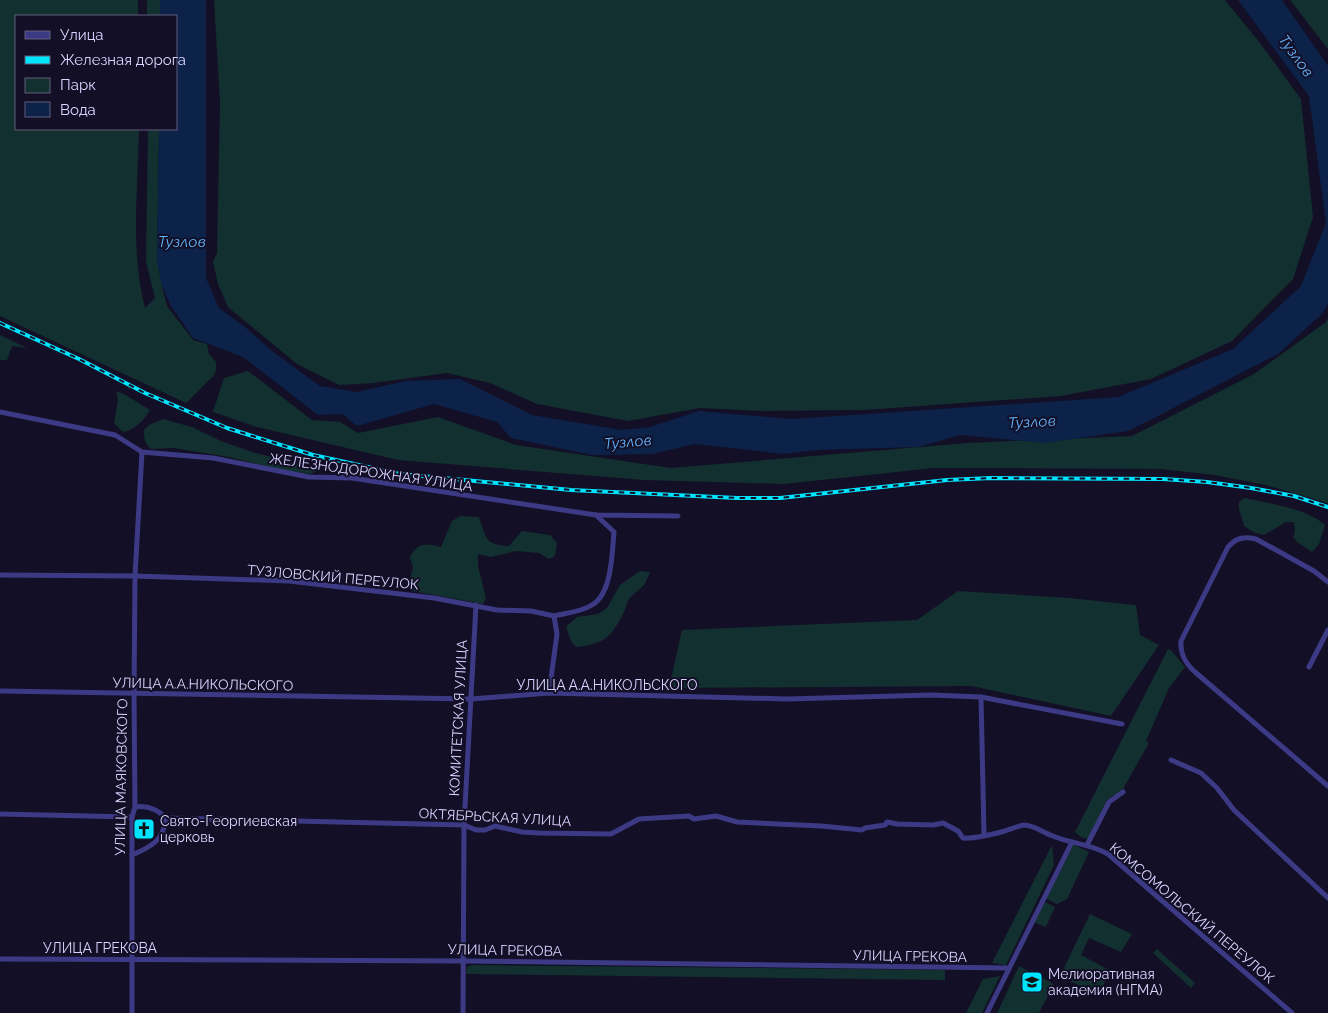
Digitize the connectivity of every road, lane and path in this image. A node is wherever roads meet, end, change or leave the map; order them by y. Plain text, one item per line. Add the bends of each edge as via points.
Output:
1 (0, 412) edge
2 (142, 452) junction
3 (596, 515) junction
4 (678, 516) dead end
5 (0, 575) edge
6 (135, 576) junction
7 (1328, 582) edge
8 (476, 605) junction
9 (554, 616) junction
10 (1328, 630) edge
11 (1309, 666) dead end
12 (0, 691) edge
13 (549, 693) junction
14 (134, 694) junction
15 (981, 697) junction
16 (471, 699) junction
17 (1122, 724) dead end
18 (1171, 760) dead end
19 (1328, 786) edge
20 (1123, 792) dead end
21 (135, 807) junction
22 (0, 814) edge
23 (132, 817) junction
24 (166, 818) junction
25 (464, 825) junction
26 (984, 834) junction
27 (1072, 842) junction
28 (1087, 845) junction
29 (132, 855) junction
30 (1328, 898) edge
31 (0, 959) edge
32 (132, 960) junction
33 (463, 961) junction
34 (1009, 968) junction
35 (132, 1013) edge
36 (463, 1013) edge
37 (987, 1013) edge
38 (1292, 1013) edge

1 - 2 street, ЖЕЛЕЗНОДОРОЖНАЯ УЛИЦА via 115,436
2 - 3 street, ЖЕЛЕЗНОДОРОЖНАЯ УЛИЦА via 213,458 310,477 352,478
2 - 6 street, УЛИЦА МАЯКОВСКОГО
3 - 4 street, ЖЕЛЕЗНОДОРОЖНАЯ УЛИЦА
3 - 9 street via 614,532 605,592 593,605
5 - 6 street, ТУЗЛОВСКИЙ ПЕРЕУЛОК
6 - 8 street, ТУЗЛОВСКИЙ ПЕРЕУЛОК via 289,581
6 - 14 street, УЛИЦА МАЯКОВСКОГО
7 - 19 street via 1256,539 1240,538 1228,547 1180,641 1180,652 1195,672
8 - 9 street, ТУЗЛОВСКИЙ ПЕРЕУЛОК
8 - 16 street, КОМИТЕТСКАЯ УЛИЦА
9 - 13 street via 558,634
10 - 11 street
12 - 14 street, УЛИЦА А.А.НИКОЛЬСКОГО
13 - 15 street, УЛИЦА А.А.НИКОЛЬСКОГО via 788,699 931,695
13 - 16 street, УЛИЦА А.А.НИКОЛЬСКОГО
14 - 16 street, УЛИЦА А.А.НИКОЛЬСКОГО
14 - 21 street, УЛИЦА МАЯКОВСКОГО
15 - 17 street, УЛИЦА А.А.НИКОЛЬСКОГО
15 - 26 street
16 - 25 street, КОМИТЕТСКАЯ УЛИЦА
18 - 30 street via 1201,773 1234,810
20 - 28 street via 1109,802
21 - 23 street, УЛИЦА МАЯКОВСКОГО
21 - 24 street via 158,810
22 - 23 street
23 - 29 street, УЛИЦА МАЯКОВСКОГО
24 - 25 street, ОКТЯБРЬСКАЯ УЛИЦА
24 - 29 street via 161,836 148,848
25 - 26 street, ОКТЯБРЬСКАЯ УЛИЦА via 476,830 495,826 522,832 611,834 638,819 716,816 737,822 862,830 888,822 943,823 958,831 963,838
25 - 33 street, КОМИТЕТСКАЯ УЛИЦА
26 - 27 street, ОКТЯБРЬСКАЯ УЛИЦА via 1024,826
27 - 28 street, КОМСОМОЛЬСКИЙ ПЕРЕУЛОК
27 - 34 street
28 - 38 street, КОМСОМОЛЬСКИЙ ПЕРЕУЛОК via 1108,854
29 - 32 street, УЛИЦА МАЯКОВСКОГО
31 - 32 street, УЛИЦА ГРЕКОВА
32 - 33 street, УЛИЦА ГРЕКОВА
32 - 35 street, УЛИЦА МАЯКОВСКОГО
33 - 34 street, УЛИЦА ГРЕКОВА
33 - 36 street, КОМИТЕТСКАЯ УЛИЦА
34 - 37 street

